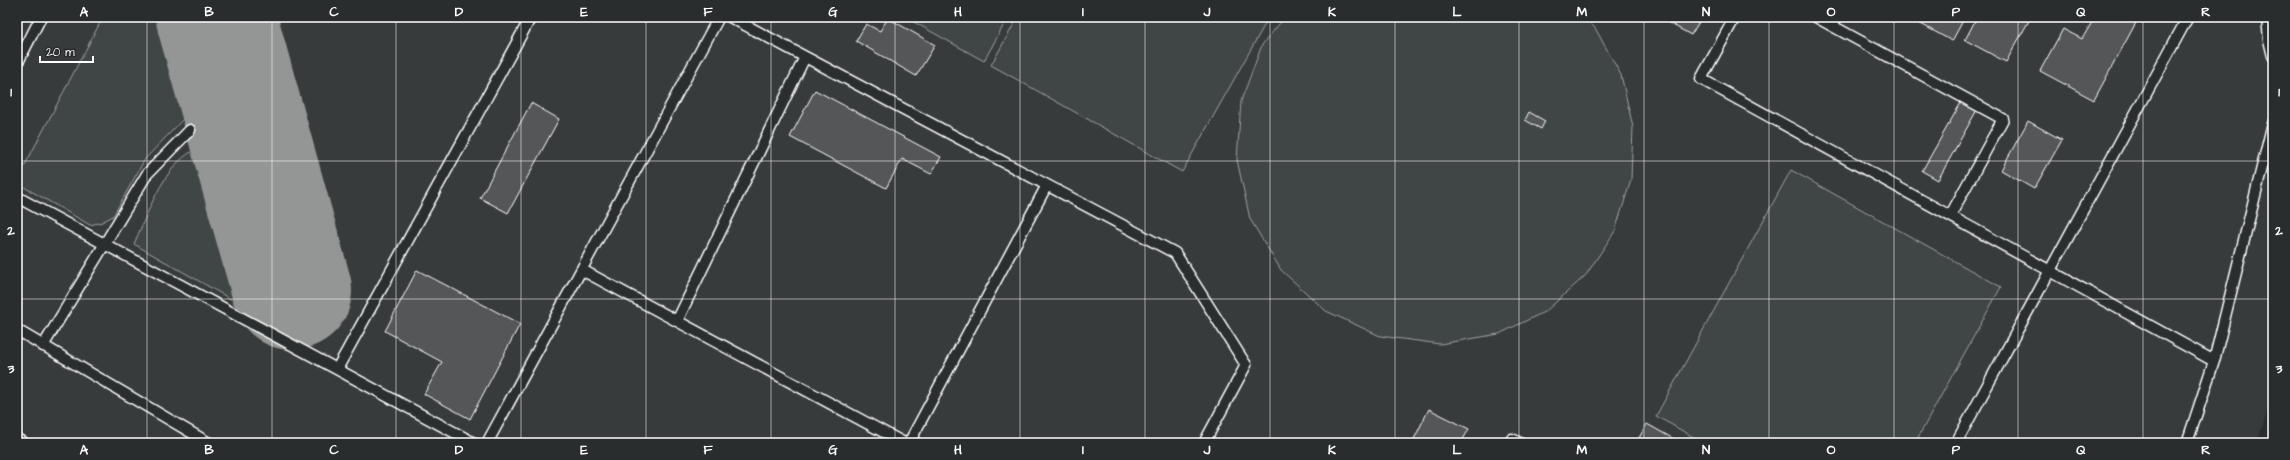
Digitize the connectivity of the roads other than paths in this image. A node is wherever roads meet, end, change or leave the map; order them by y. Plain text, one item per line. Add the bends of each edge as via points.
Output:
1 (41, 17) edge
2 (531, 17) edge
3 (719, 17) edge
4 (730, 17) edge
5 (1735, 17) edge
6 (1816, 17) edge
7 (2188, 17) edge
8 (2266, 17) edge
9 (2273, 56) edge
10 (806, 57) junction
11 (17, 64) edge
12 (2273, 123) edge
13 (190, 130) dead end
14 (1047, 185) junction
15 (17, 197) edge
16 (1950, 216) junction
17 (105, 244) junction
18 (582, 270) junction
19 (2050, 271) junction
20 (677, 321) junction
21 (17, 330) edge
22 (43, 346) junction
23 (2214, 361) junction
24 (337, 369) junction
25 (17, 439) edge
26 (24, 443) edge
27 (210, 443) edge
28 (474, 443) edge
29 (487, 443) edge
30 (904, 443) edge
31 (909, 443) edge
32 (1204, 443) edge
33 (1510, 443) edge
34 (1520, 443) edge
35 (1956, 443) edge
36 (2187, 443) edge

1 - 11 lane
2 - 24 lane
3 - 18 lane
4 - 10 lane
5 - 16 lane via 1701,79
6 - 16 lane via 2003,119
7 - 19 lane
8 - 9 lane via 2268,40
10 - 14 lane
10 - 20 lane
12 - 23 lane
13 - 17 lane via 147,174
14 - 31 lane
14 - 32 lane via 1175,253 1246,365
15 - 17 lane
16 - 19 lane
17 - 22 lane
17 - 24 lane
18 - 20 lane
18 - 29 lane
19 - 23 lane
19 - 35 lane
20 - 30 lane
21 - 22 lane
22 - 27 lane
23 - 36 lane
24 - 28 lane
25 - 26 lane
33 - 34 lane via 1512,439

